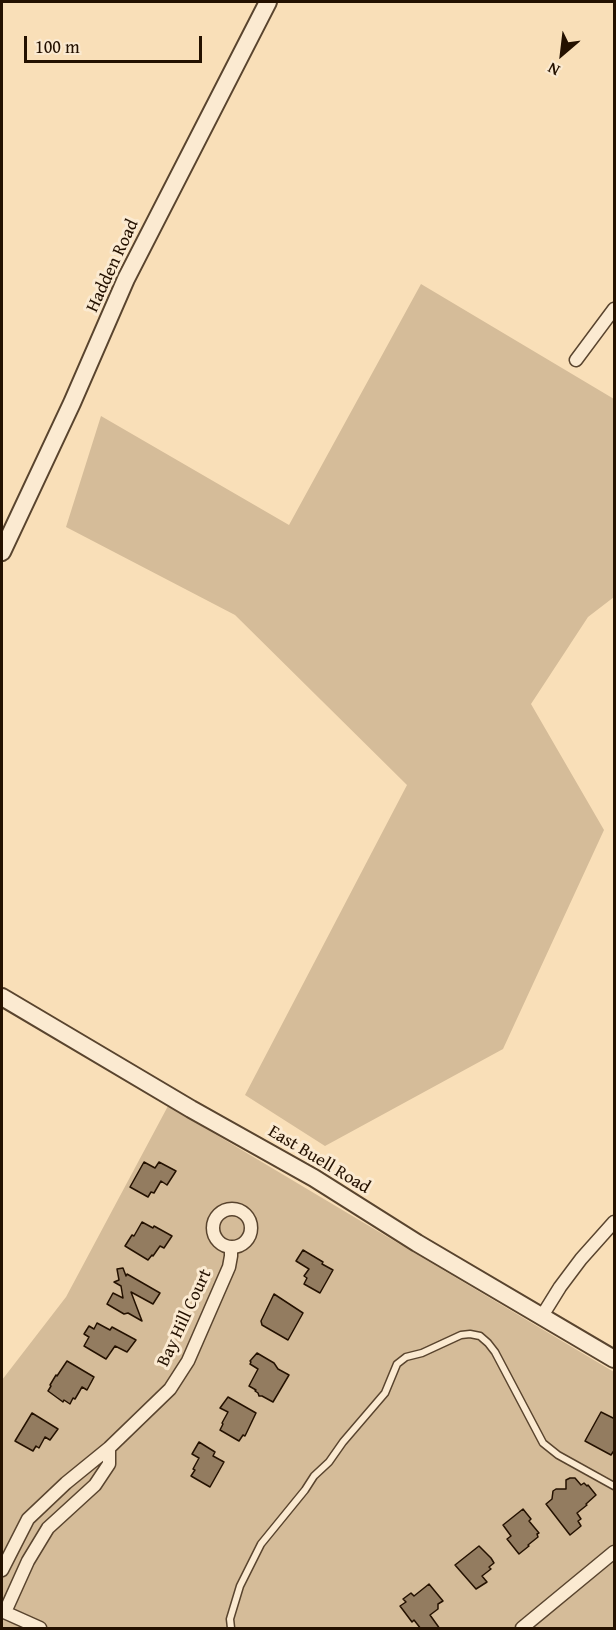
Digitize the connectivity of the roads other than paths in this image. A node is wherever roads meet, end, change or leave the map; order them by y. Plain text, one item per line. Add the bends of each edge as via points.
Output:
1 (268, 2) edge
2 (615, 309) edge
3 (576, 360) dead end
4 (4, 542) edge
5 (2, 997) edge
6 (615, 1222) edge
7 (231, 1248) dead end
8 (542, 1316) junction
9 (615, 1359) edge
10 (109, 1448) junction
11 (615, 1486) edge
12 (615, 1552) edge
13 (2, 1570) edge
14 (3, 1612) edge
15 (40, 1629) edge
16 (231, 1629) edge
17 (522, 1629) edge

1 - 4 street, Hadden Road via 126,279 72,403
2 - 3 street
5 - 8 street, East Buell Road
6 - 8 street via 581,1259
7 - 10 street, Bay Hill Court via 229,1267 188,1361 170,1389
8 - 9 street, East Buell Road
10 - 13 street, Bay Hill Court via 28,1519
10 - 14 street, Bay Hill Court via 109,1464 94,1485 48,1528
11 - 16 lane via 543,1443 488,1343 480,1336 456,1336 397,1364 385,1394 261,1544 240,1586 230,1619
12 - 17 street
14 - 15 street

